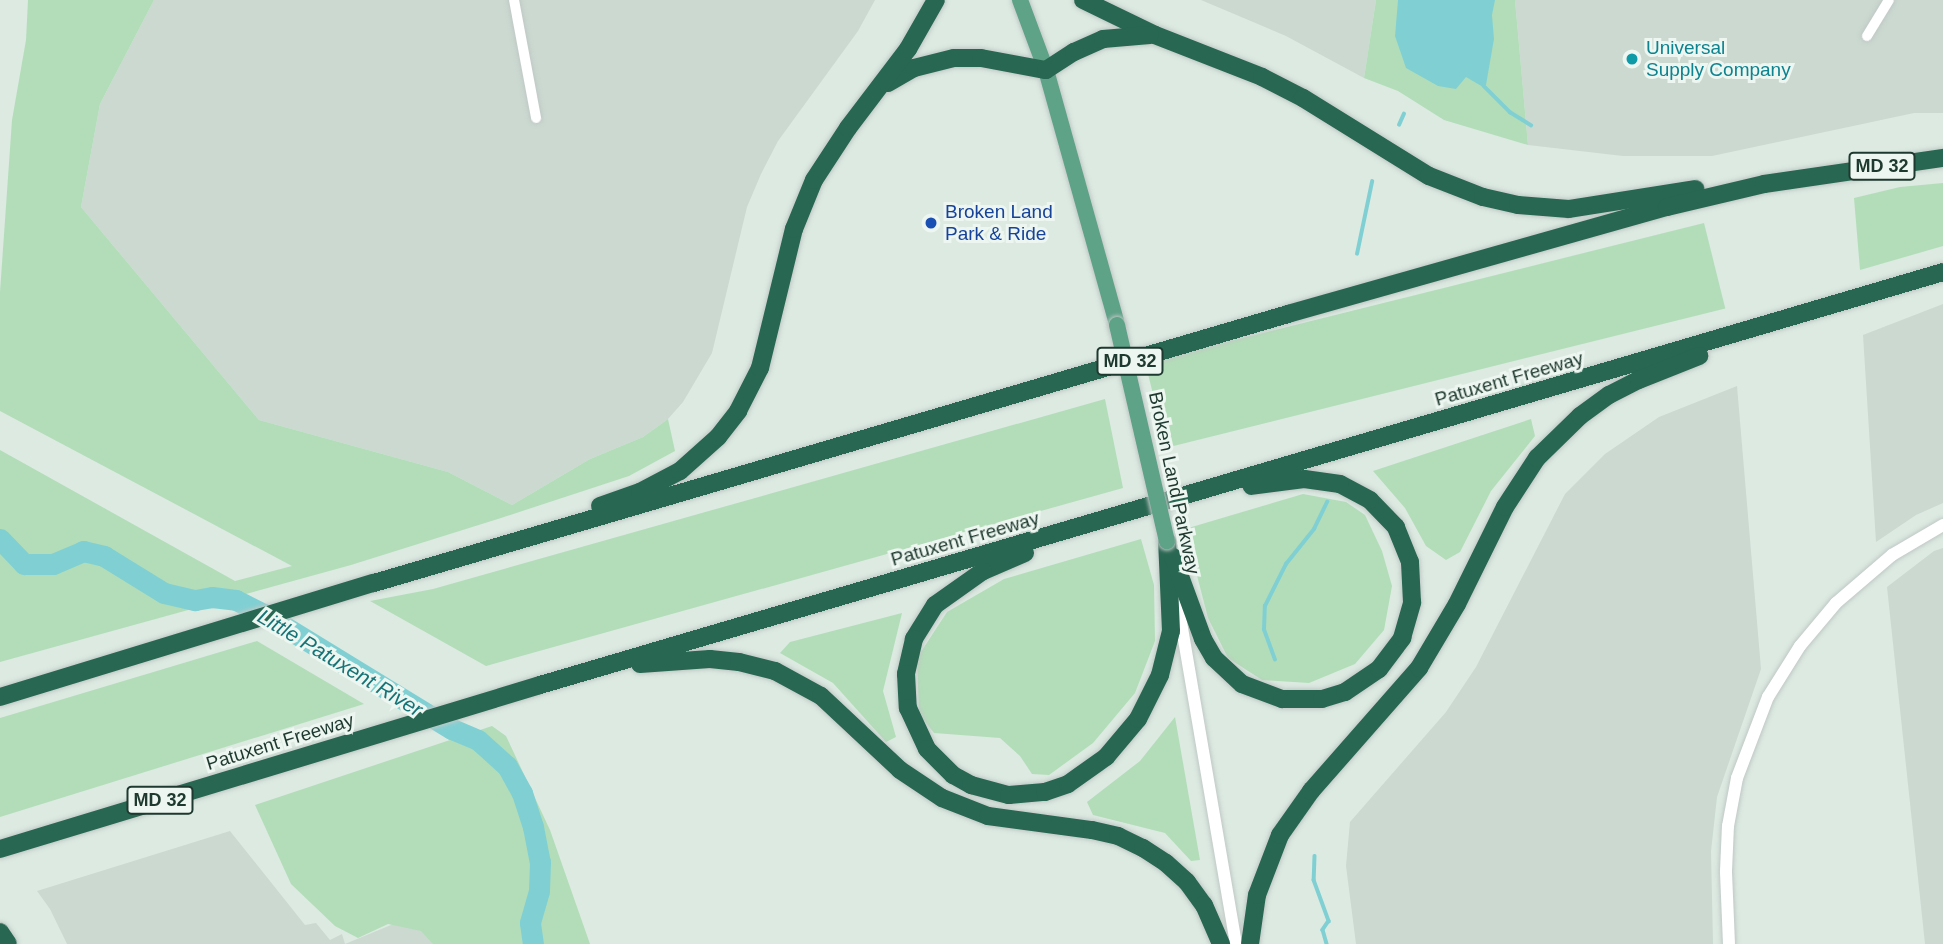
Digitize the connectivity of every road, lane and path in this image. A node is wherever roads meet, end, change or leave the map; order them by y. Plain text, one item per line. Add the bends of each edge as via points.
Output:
1 (514, 0) edge
2 (936, 0) edge
3 (1020, 0) edge
4 (1083, 0) edge
5 (1889, 0) edge
6 (1155, 34) junction
7 (1867, 36) dead end
8 (1046, 70) junction
9 (880, 88) junction
10 (536, 118) dead end
11 (1943, 158) edge
12 (1821, 174) junction
13 (1943, 272) edge
14 (1861, 296) junction
15 (1178, 498) junction
16 (1106, 519) junction
17 (1943, 525) edge
18 (1167, 541) junction
19 (443, 564) junction
20 (571, 676) junction
21 (0, 697) edge
22 (0, 849) edge
23 (0, 932) edge
24 (8, 944) edge
25 (1221, 944) edge
26 (1236, 944) edge
27 (1250, 944) edge
28 (1729, 944) edge

1 - 10 street
2 - 9 highway
3 - 8 main road, Broken Land Parkway
4 - 6 highway
5 - 7 street
6 - 8 highway via 1103,39
6 - 12 highway via 1262,77 1429,176 1518,205 1599,206 1708,186
8 - 9 highway via 954,58 914,68
8 - 18 main road, Broken Land Parkway, bridge via 1117,325
9 - 19 highway via 814,180 794,229 760,368 738,411 718,437 680,471 640,492
11 - 12 highway, MD 32
12 - 19 highway, MD 32 via 1716,194 1366,292
13 - 14 highway, Patuxent Freeway / MD 32
14 - 15 highway, Patuxent Freeway / MD 32
14 - 27 highway via 1639,380 1609,395 1558,435 1505,508 1419,668 1311,792 1280,835 1257,895
15 - 16 highway, Patuxent Freeway / MD 32
15 - 18 highway via 1304,479 1357,492 1385,513 1404,544 1413,580 1409,621 1379,669 1345,692 1301,701 1259,693 1234,678 1214,658
16 - 18 highway via 983,571 935,606 914,639 906,682 913,724 938,762 971,785 1009,796 1045,792 1087,772 1122,740 1151,698 1167,653 1171,631
16 - 20 highway, Patuxent Freeway / MD 32
17 - 28 street via 1892,555 1836,603 1800,646 1768,698 1743,759 1728,826
18 - 26 street, Broken Land Parkway
19 - 21 highway, MD 32
20 - 22 highway, Patuxent Freeway / MD 32
20 - 25 highway via 710,659 775,671 821,696 900,770 942,799 988,816 1118,836 1143,848 1187,882 1204,905
23 - 24 highway

